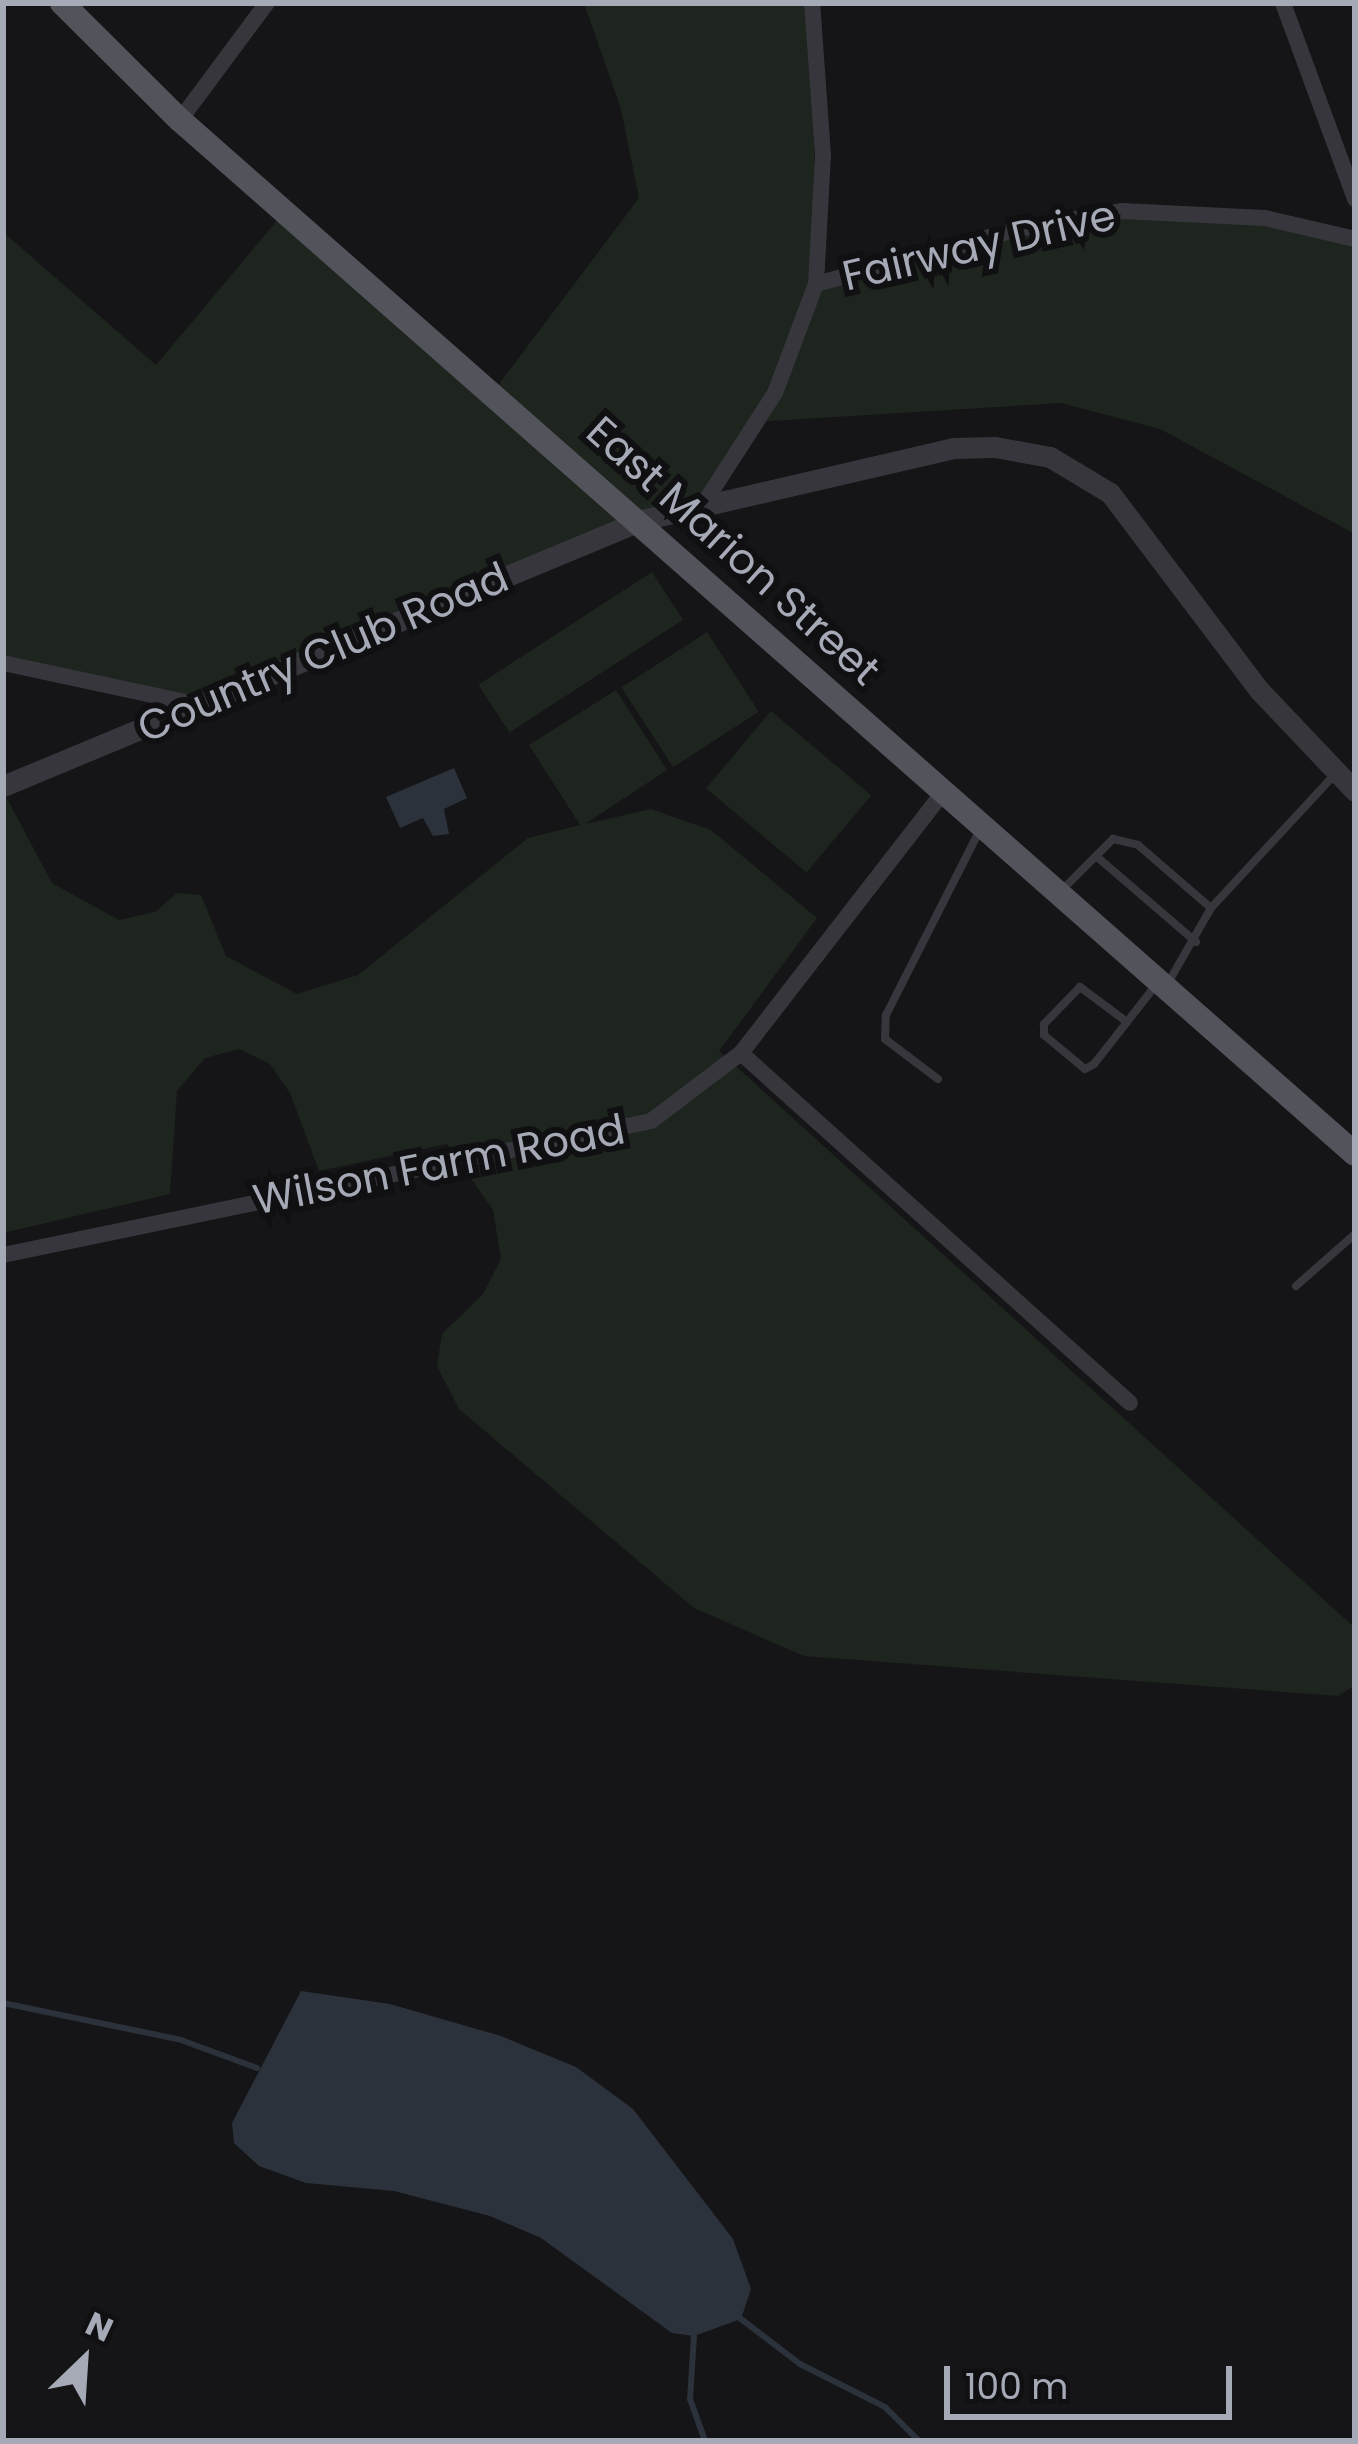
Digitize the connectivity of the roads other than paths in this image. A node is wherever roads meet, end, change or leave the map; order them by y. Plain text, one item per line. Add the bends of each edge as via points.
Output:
1 (62, 3) edge
2 (267, 3) edge
3 (812, 3) edge
4 (1283, 3) edge
5 (180, 120) junction
6 (1355, 199) edge
7 (1355, 239) edge
8 (816, 284) junction
9 (706, 500) junction
10 (642, 520) junction
11 (3, 663) edge
12 (200, 705) junction
13 (1336, 772) junction
14 (3, 786) edge
15 (944, 791) junction
16 (1355, 791) edge
17 (982, 825) junction
18 (1096, 856) junction
19 (1060, 892) junction
20 (1211, 908) junction
21 (1196, 942) junction
22 (1163, 983) junction
23 (1127, 1022) junction
24 (741, 1053) junction
25 (938, 1079) dead end
26 (1355, 1154) edge
27 (1355, 1234) edge
28 (3, 1255) edge
29 (1296, 1286) dead end
30 (1130, 1402) dead end

1 - 5 main road, East Marion Street
2 - 5 street
3 - 8 street via 824,155
4 - 6 street
5 - 10 main road, East Marion Street
7 - 8 street, Fairway Drive via 1265,218 1122,211 1018,229
8 - 9 street via 775,393
9 - 10 street, Country Club Road
9 - 13 street, Country Club Road via 954,448 1050,457 1088,475 1130,514 1258,690
10 - 12 street, Country Club Road
10 - 15 main road, East Marion Street
11 - 12 street
12 - 14 street, Country Club Road
13 - 16 street, Country Club Road
13 - 20 lane
15 - 17 main road, East Marion Street
15 - 24 street, Wilson Farm Road
17 - 19 main road, East Marion Street
17 - 25 lane via 886,1015 885,1039
18 - 19 lane
18 - 20 lane via 1112,839 1128,839
18 - 21 lane
19 - 22 main road, East Marion Street
20 - 21 lane
21 - 22 lane
22 - 23 lane
22 - 26 main road, East Marion Street
23 - 23 lane via 1085,1069 1044,1036 1044,1024 1080,987
24 - 28 street, Wilson Farm Road via 688,1100 626,1130
24 - 30 street
27 - 29 lane

